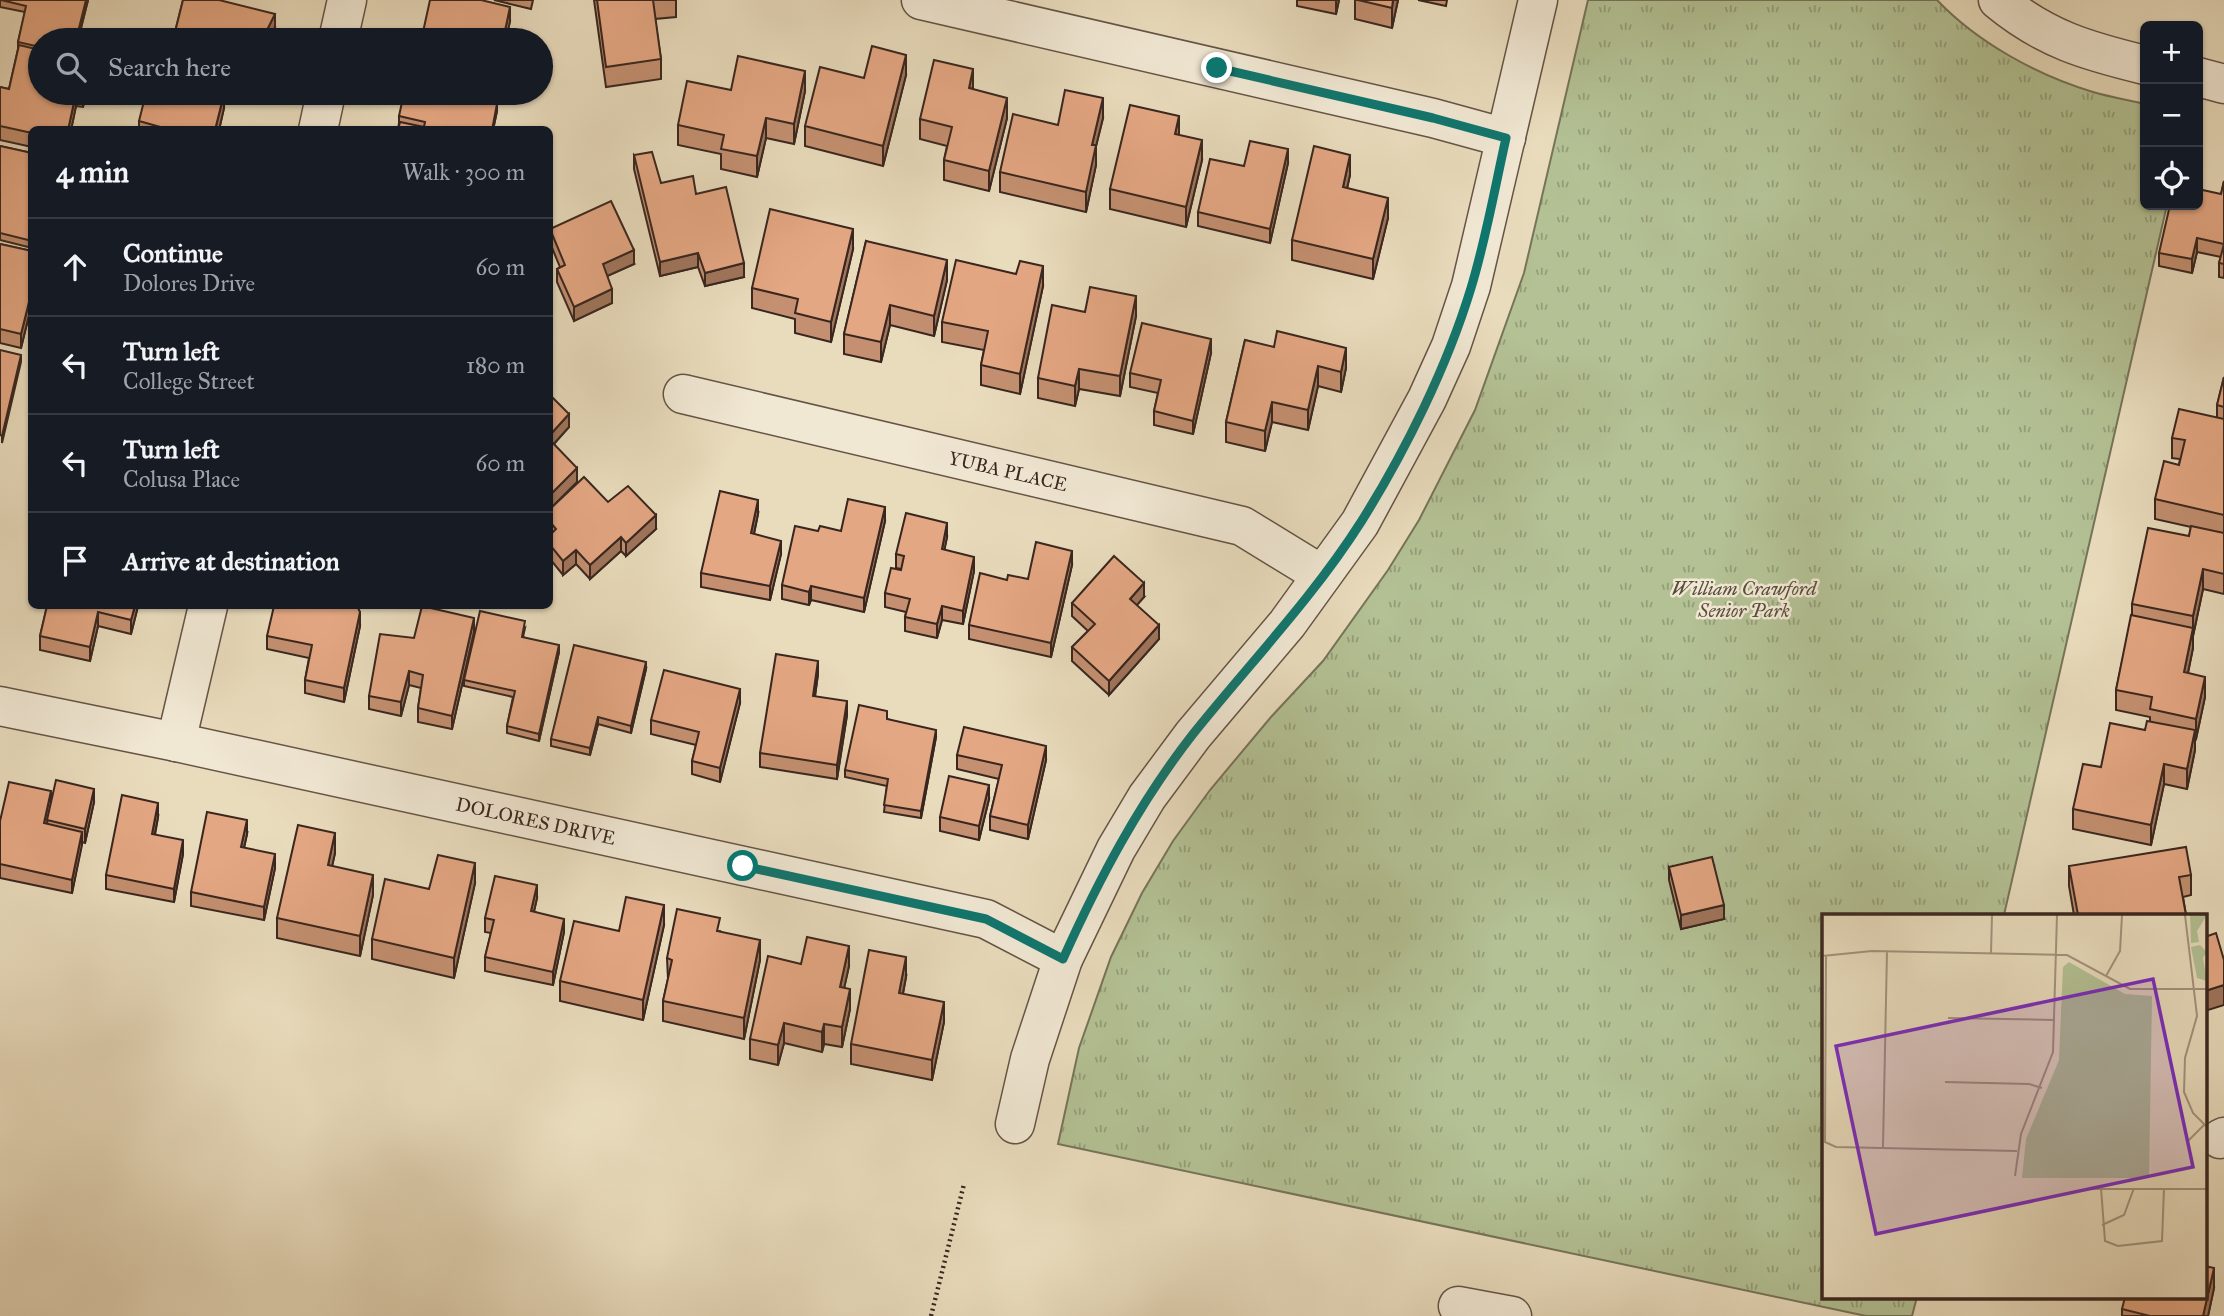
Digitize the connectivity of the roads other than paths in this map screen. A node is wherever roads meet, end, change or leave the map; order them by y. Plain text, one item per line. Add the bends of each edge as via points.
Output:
1 (347, 0) edge
2 (921, 0) edge
3 (1538, 0) edge
4 (1998, 0) edge
5 (341, 28) edge
6 (2140, 64) edge
7 (2203, 78) edge
8 (2224, 83) edge
9 (323, 105) edge
10 (319, 126) edge
11 (1506, 138) junction
12 (683, 394) dead end
13 (1322, 575) junction
14 (207, 609) edge
15 (0, 706) edge
16 (176, 742) junction
17 (1063, 959) junction
18 (1015, 1124) dead end
19 (1458, 1306) dead end
20 (1512, 1316) edge

1 - 5 street
2 - 11 street
3 - 11 street
4 - 6 street via 2054,38
7 - 8 street
9 - 10 street
11 - 13 street via 1472,286 1451,346 1391,469
12 - 13 street, YUBA PLACE via 1242,526
13 - 17 street via 1147,797 1116,849
14 - 16 street
15 - 16 street, DOLORES DRIVE
16 - 17 street, DOLORES DRIVE via 986,919
17 - 18 street via 1030,1059
19 - 20 street

